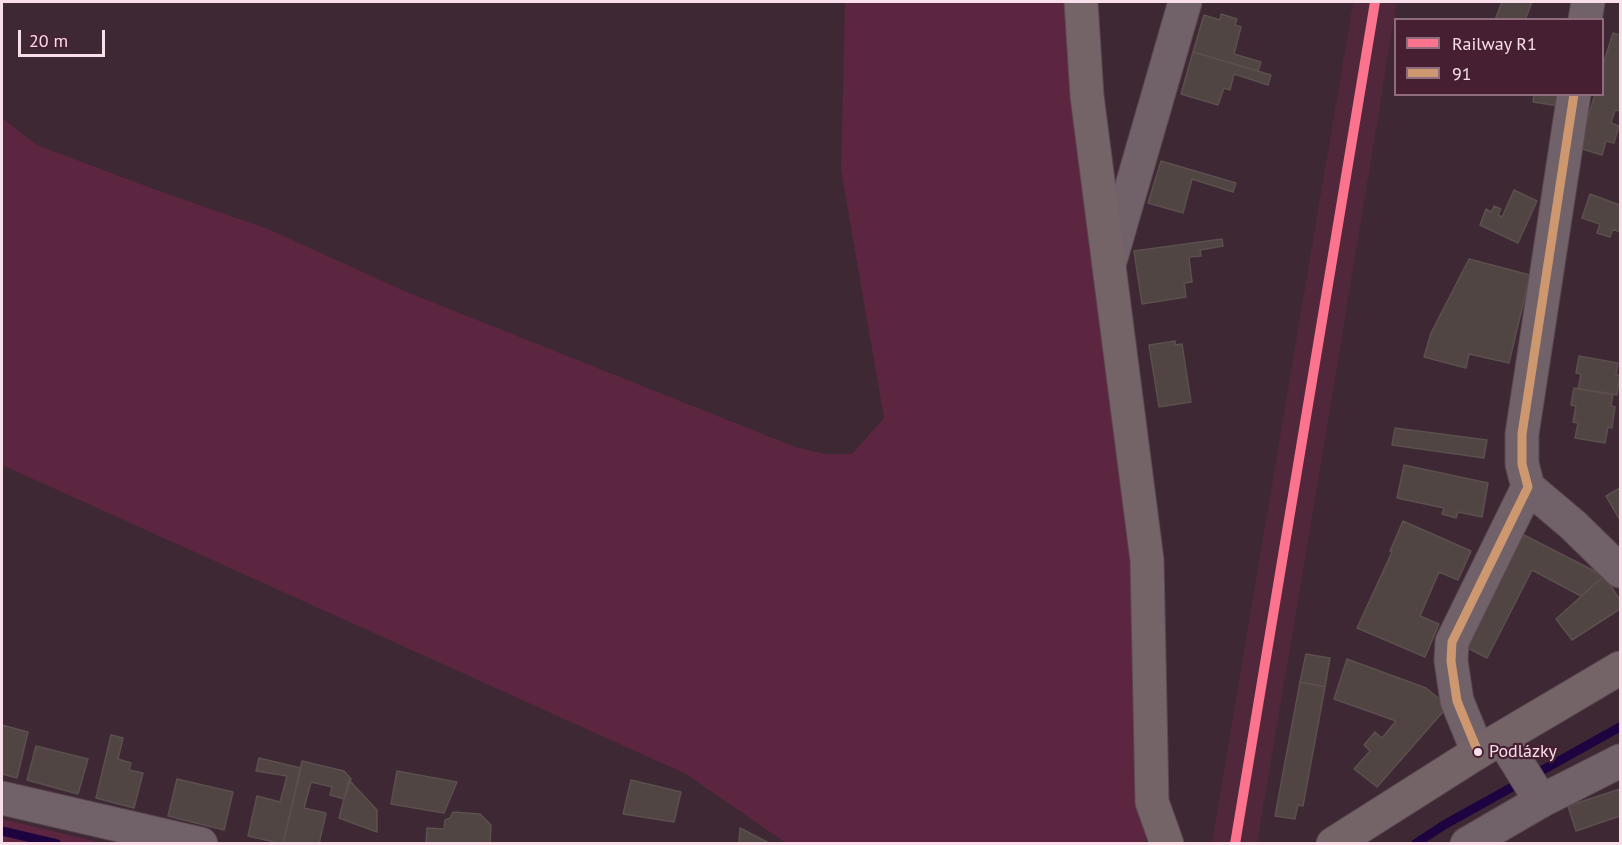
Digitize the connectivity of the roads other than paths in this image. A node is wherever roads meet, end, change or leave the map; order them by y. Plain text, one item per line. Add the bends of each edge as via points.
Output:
1 (1081, 2) edge
2 (1185, 2) edge
3 (1588, 2) edge
4 (1585, 18) edge
5 (1574, 96) edge
6 (1109, 265) junction
7 (1528, 487) junction
8 (1620, 570) edge
9 (1620, 668) edge
10 (1490, 745) junction
11 (1620, 761) edge
12 (2, 798) edge
13 (1541, 801) junction
14 (201, 843) edge
15 (1167, 843) edge
16 (1333, 843) edge
17 (1467, 843) edge

1 - 6 street via 1087,96
2 - 6 street
3 - 4 street
5 - 7 street via 1522,434 1522,464
6 - 15 street via 1147,560 1152,802
7 - 8 street
7 - 10 street via 1452,642 1456,701
9 - 10 street
10 - 13 street
10 - 16 street
11 - 13 street
12 - 14 street
13 - 17 street

